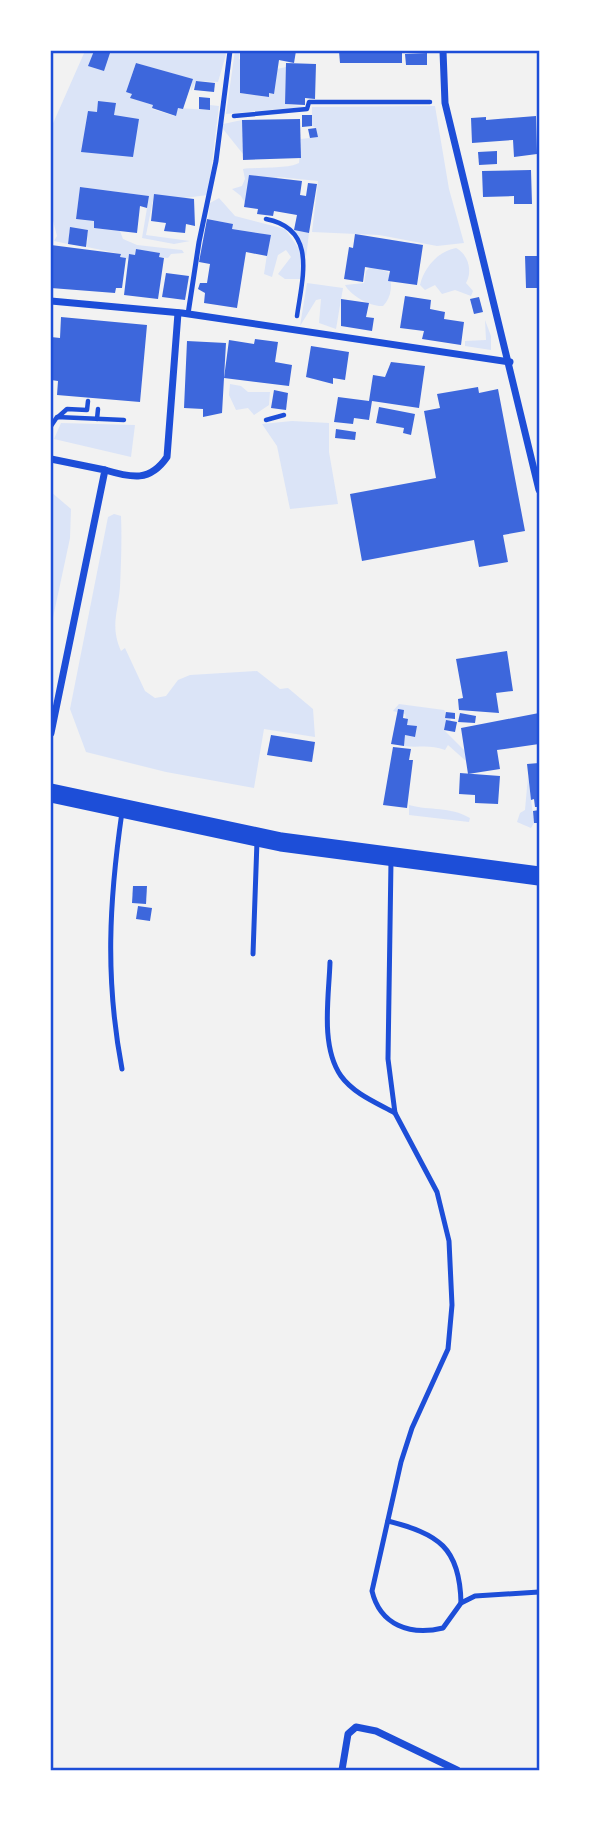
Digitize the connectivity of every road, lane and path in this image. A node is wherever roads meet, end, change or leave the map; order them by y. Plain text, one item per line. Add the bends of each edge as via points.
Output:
1 (230, 51) edge
2 (443, 51) edge
3 (445, 103) junction
4 (219, 118) junction
5 (266, 219) dead end
6 (51, 301) edge
7 (178, 313) junction
8 (188, 314) junction
9 (294, 330) junction
10 (510, 362) junction
11 (88, 401) dead end
12 (98, 409) dead end
13 (284, 415) dead end
14 (57, 417) junction
15 (97, 419) junction
16 (124, 420) dead end
17 (266, 420) dead end
18 (51, 426) edge
19 (51, 459) edge
20 (105, 470) junction
21 (539, 490) edge
22 (51, 733) edge
23 (51, 793) edge
24 (122, 808) junction
25 (258, 837) junction
26 (391, 856) junction
27 (539, 876) edge
28 (253, 954) dead end
29 (330, 962) dead end
30 (122, 1069) dead end
31 (395, 1113) junction
32 (388, 1521) junction
33 (539, 1592) edge
34 (461, 1603) junction
35 (342, 1770) edge
36 (457, 1770) edge

1 - 4 lane
2 - 3 street
3 - 4 path via 309,103 307,109
3 - 10 street
4 - 8 lane via 216,161
5 - 9 path via 285,227 306,260
6 - 7 street
7 - 8 street
7 - 20 street via 167,457 159,470 143,478
8 - 9 street
9 - 10 street
10 - 21 street
11 - 14 path via 87,410 67,409
12 - 15 path
13 - 17 path
14 - 15 path
14 - 18 path
15 - 16 path
19 - 20 street
20 - 22 street
23 - 24 highway
24 - 25 highway
24 - 30 lane via 109,936
25 - 26 highway
25 - 28 lane
26 - 27 highway
26 - 31 lane via 388,1059
29 - 31 lane via 329,1025 332,1054 341,1075 359,1093
31 - 32 lane via 437,1192 449,1241 452,1306 448,1349 412,1428
32 - 34 lane via 426,1533 452,1555
32 - 34 lane via 372,1591 375,1605 402,1629 426,1632 443,1628
33 - 34 lane via 475,1597
35 - 36 street via 348,1734 356,1727 376,1731

